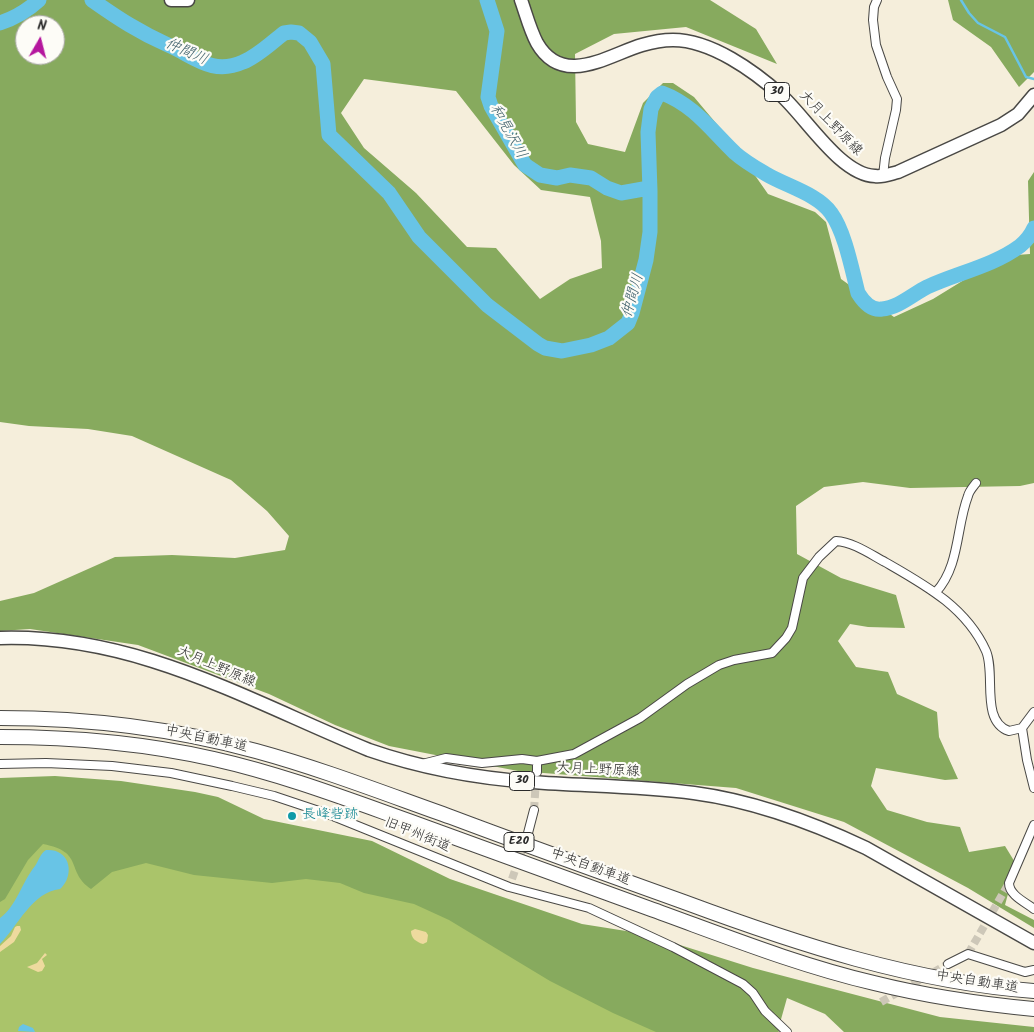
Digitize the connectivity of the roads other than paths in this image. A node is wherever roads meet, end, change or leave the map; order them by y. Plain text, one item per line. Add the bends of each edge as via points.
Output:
1 (171, 0) edge
2 (188, 0) edge
3 (521, 0) edge
4 (877, 0) edge
5 (1034, 95) edge
6 (883, 176) junction
7 (976, 482) dead end
8 (936, 592) junction
9 (0, 638) edge
10 (1034, 712) edge
11 (0, 718) edge
12 (1022, 728) junction
13 (0, 737) edge
14 (537, 761) junction
15 (0, 764) edge
16 (419, 765) junction
17 (537, 772) tunnel mouth
18 (1034, 788) edge
19 (534, 810) tunnel mouth
20 (1034, 825) edge
21 (528, 833) tunnel mouth
22 (512, 879) tunnel mouth
23 (508, 887) junction
24 (1034, 909) edge
25 (1034, 943) edge
26 (948, 964) tunnel mouth
27 (1034, 970) edge
28 (1034, 991) edge
29 (1034, 1009) edge
30 (787, 1032) edge

1 - 2 main road
3 - 6 main road, 大月上野原線 / 30 via 538,45 554,59 571,66 593,64 643,44 663,41 684,41 716,50 756,75 784,98 846,164 868,175
4 - 6 street via 872,20 876,45 897,99
5 - 6 main road via 1018,114 1001,125
7 - 8 street via 968,494 952,565 944,584
8 - 12 street via 970,623 987,653 996,721 1009,731
8 - 14 street via 869,553 836,541 803,578 792,628 772,654 734,660 719,666 589,748
9 - 16 main road, 大月上野原線 / 30 via 85,643 147,658 369,750
10 - 12 street
11 - 28 highway, 中央自動車道 / E20 via 87,720 130,725 257,751 340,777 732,920 829,952 972,984
12 - 18 street
13 - 29 highway, 中央自動車道 / E20 via 82,739 214,759 342,797 823,969 918,992
14 - 16 street via 522,759 482,763 446,758
14 - 17 street
15 - 23 street, 旧甲州街道 via 112,766 171,773 232,786 348,821
16 - 25 main road, 大月上野原線 / 30 via 531,782 622,786 694,794 761,808 809,823 866,848
19 - 21 street
20 - 24 street via 1009,883 1009,889
22 - 23 street
23 - 30 street, 旧甲州街道 via 589,908 673,947 754,992 765,1011
26 - 27 street via 968,954 1016,970

